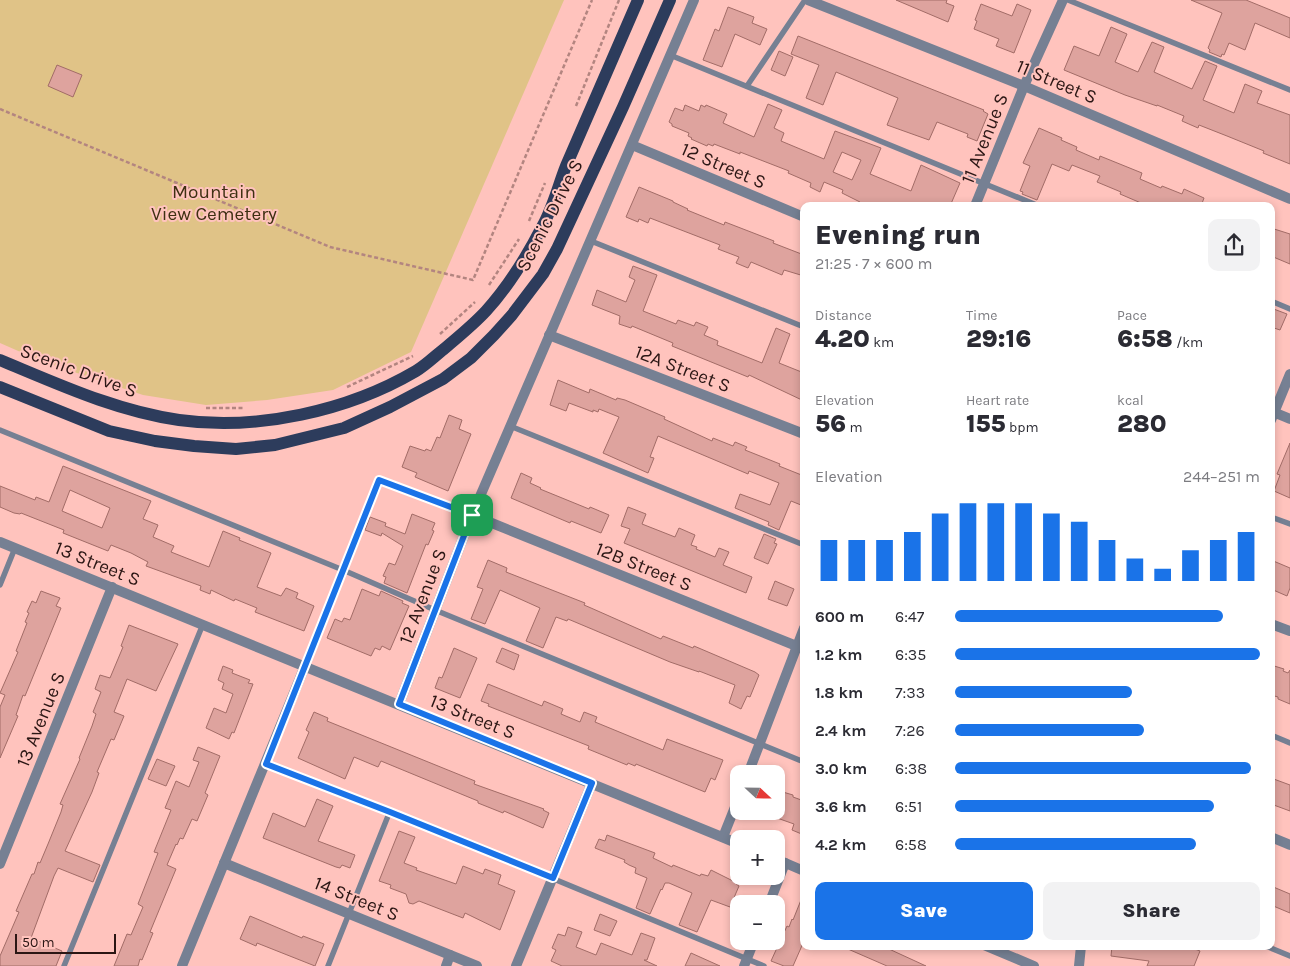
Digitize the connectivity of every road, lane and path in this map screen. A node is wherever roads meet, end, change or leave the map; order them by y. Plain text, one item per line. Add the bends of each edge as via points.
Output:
1 (592, 0) edge
2 (619, 0) edge
3 (638, 0) edge
4 (670, 0) edge
5 (694, 0) edge
6 (804, 0) edge
7 (808, 0) edge
8 (1063, 0) edge
9 (1068, 0) edge
10 (670, 55) junction
11 (747, 86) junction
12 (1024, 86) junction
13 (1290, 90) edge
14 (0, 109) edge
15 (574, 111) dead end
16 (632, 145) junction
17 (548, 175) dead end
18 (984, 184) junction
19 (1290, 199) edge
20 (977, 202) edge
21 (1029, 202) edge
22 (800, 215) edge
23 (526, 230) dead end
24 (520, 238) dead end
25 (591, 241) junction
26 (488, 287) dead end
27 (475, 302) dead end
28 (1275, 302) edge
29 (1290, 308) edge
30 (800, 325) edge
31 (439, 334) dead end
32 (549, 335) junction
33 (417, 354) dead end
34 (0, 360) edge
35 (1290, 374) edge
36 (0, 387) edge
37 (347, 387) dead end
38 (1275, 407) edge
39 (198, 408) dead end
40 (248, 408) dead end
41 (1275, 415) edge
42 (1290, 419) edge
43 (510, 426) junction
44 (0, 430) edge
45 (800, 432) edge
46 (472, 515) junction
47 (1275, 518) edge
48 (1290, 524) edge
49 (0, 542) edge
50 (800, 543) edge
51 (15, 548) junction
52 (343, 570) junction
53 (0, 585) edge
54 (112, 587) junction
55 (435, 610) junction
56 (203, 624) junction
57 (1275, 626) edge
58 (1290, 632) edge
59 (800, 647) edge
60 (305, 666) junction
61 (399, 704) junction
62 (1275, 737) edge
63 (1290, 743) edge
64 (759, 744) junction
65 (800, 760) edge
66 (266, 764) junction
67 (751, 765) edge
68 (592, 783) junction
69 (390, 812) junction
70 (730, 820) edge
71 (723, 837) junction
72 (1275, 839) edge
73 (730, 840) edge
74 (1290, 845) edge
75 (224, 863) junction
76 (785, 863) edge
77 (0, 864) edge
78 (800, 869) edge
79 (553, 878) junction
80 (349, 914) junction
81 (750, 950) edge
82 (996, 950) edge
83 (1081, 950) edge
84 (1275, 950) edge
85 (450, 956) junction
86 (1290, 956) edge
87 (745, 962) edge
88 (64, 966) edge
89 (182, 966) edge
90 (328, 966) edge
91 (446, 966) edge
92 (477, 966) edge
93 (516, 966) edge
94 (764, 966) edge
95 (1034, 966) edge
96 (1079, 966) edge

1 - 14 path via 473,280 330,247
2 - 15 path
3 - 34 main road, Scenic Drive S via 539,233 517,270 486,311 418,370 340,404 289,417 213,424 177,420 109,404
4 - 36 main road, Scenic Drive S via 543,274 494,336 443,379 344,428 275,444 236,449 155,441 109,431
5 - 10 street
6 - 11 lane
7 - 12 street, 11 Street S
8 - 12 street, 11 Avenue S
9 - 13 lane
10 - 11 lane
10 - 16 street
11 - 18 lane
12 - 18 street, 11 Avenue S
12 - 19 street, 11 Street S
16 - 22 street, 12 Street S
16 - 25 street
17 - 23 path
18 - 20 street, 11 Avenue S
18 - 21 lane
24 - 26 path
25 - 30 lane
25 - 32 street
27 - 31 path
28 - 29 lane
32 - 43 street, 12 Avenue S
32 - 45 street, 12A Street S
33 - 37 path
35 - 38 street
39 - 40 path
41 - 42 street
43 - 46 street, 12 Avenue S
43 - 50 lane
44 - 52 lane
46 - 52 lane via 379,480
46 - 55 street, 12 Avenue S
46 - 59 street, 12B Street S
47 - 48 lane
49 - 51 street, 13 Street S
51 - 53 lane
51 - 54 street, 13 Street S
52 - 55 lane
52 - 60 lane
54 - 56 street, 13 Street S
54 - 77 street, 13 Avenue S
55 - 61 street, 12 Avenue S
55 - 64 lane
56 - 60 street, 13 Street S
56 - 88 lane
57 - 58 street
59 - 64 street
60 - 61 street, 13 Street S
60 - 66 street
61 - 68 street, 13 Street S
62 - 63 lane
64 - 65 lane
64 - 67 street
66 - 69 lane
66 - 75 street
68 - 71 street, 13 Street S
68 - 79 street
69 - 79 lane
69 - 80 lane
70 - 71 street
71 - 73 street, 13 Street S
72 - 74 street
75 - 80 street, 14 Street S
75 - 89 street
76 - 78 street
79 - 87 lane
79 - 93 street
80 - 85 street, 14 Street S
80 - 90 lane
81 - 87 street
82 - 95 street
83 - 96 street
84 - 86 lane
85 - 91 street
85 - 92 street, 14 Street S
87 - 94 lane

